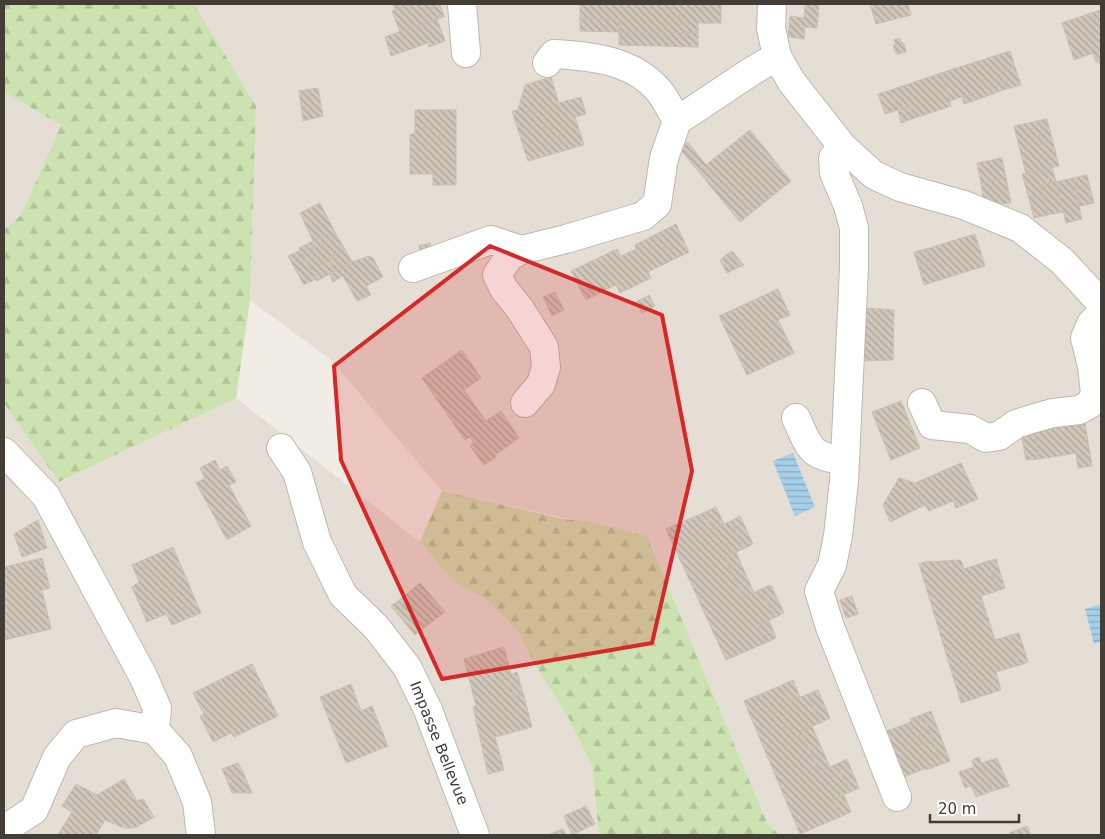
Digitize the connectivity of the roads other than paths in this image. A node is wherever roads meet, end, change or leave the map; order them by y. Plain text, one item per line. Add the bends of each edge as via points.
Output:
1 (462, 4) edge
2 (772, 4) edge
3 (466, 52) dead end
4 (777, 56) junction
5 (547, 63) dead end
6 (677, 121) junction
7 (842, 146) junction
8 (521, 250) junction
9 (414, 268) dead end
10 (1101, 302) edge
11 (1101, 314) edge
12 (525, 404) dead end
13 (922, 404) dead end
14 (796, 418) dead end
15 (281, 448) dead end
16 (4, 452) edge
17 (845, 460) junction
18 (155, 730) junction
19 (897, 797) dead end
20 (4, 827) edge
21 (201, 835) edge
22 (475, 835) edge

1 - 3 street
2 - 4 street via 771,28
4 - 6 street
4 - 7 street via 791,81
5 - 6 street via 554,54 598,58 622,65 644,76 660,92
6 - 8 street via 664,158 657,204 643,216
7 - 10 street via 882,179 964,205 1020,228 1062,261
7 - 17 street via 832,158 834,173 854,228
8 - 9 street via 491,240
8 - 12 street via 508,257 497,275 544,347 546,366 541,384
11 - 13 street via 1091,324 1085,338 1095,394 1090,404 1079,410 1035,418 1016,424 999,436 986,438 970,429 932,425
14 - 17 street via 810,448 827,458
15 - 22 street, Impasse Bellevue via 297,472 317,542 343,595 376,627 407,667 428,710
16 - 18 street via 46,496 143,676 157,708
17 - 19 street via 838,536 832,565 819,591
18 - 20 street via 116,723 76,734 57,757 34,810
18 - 21 street via 178,756 197,802

